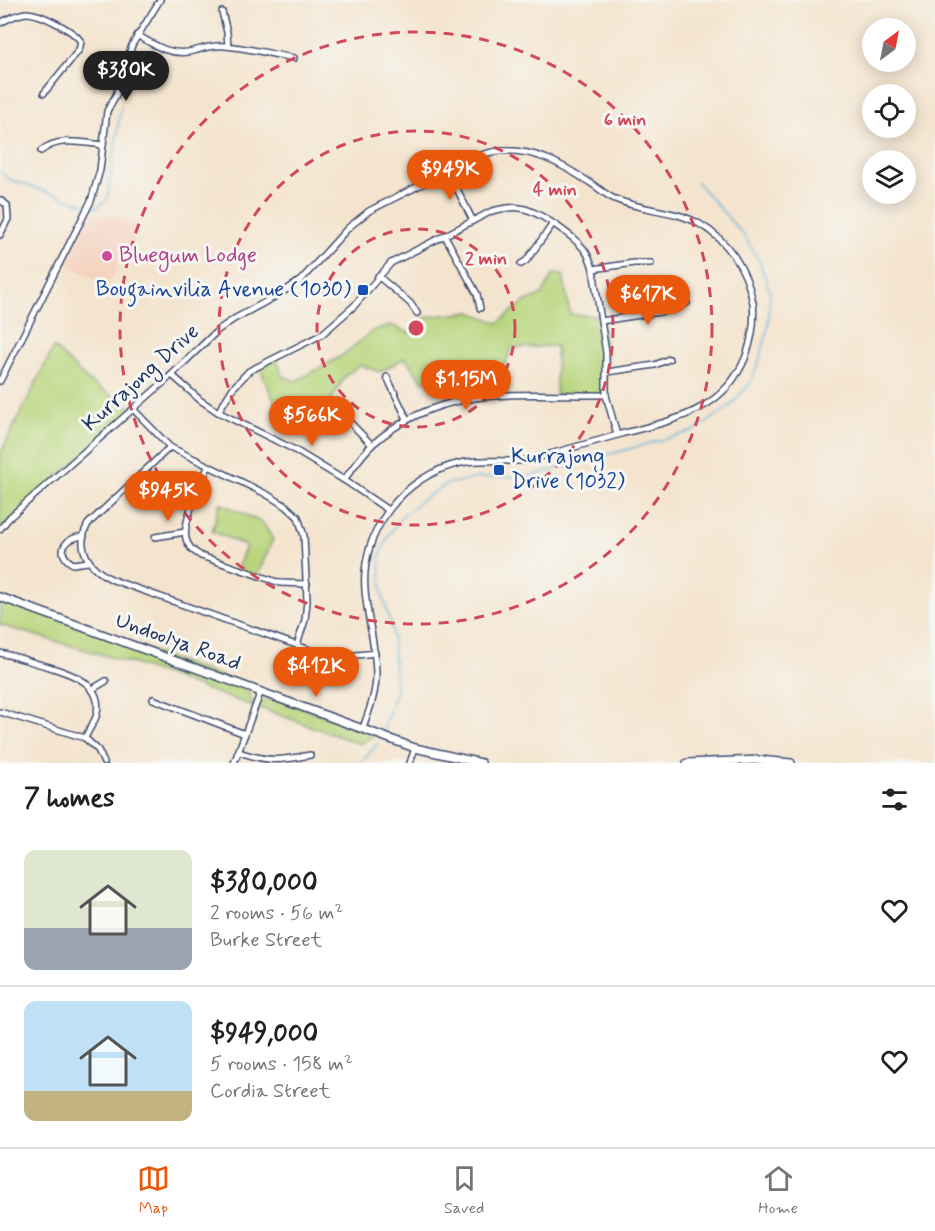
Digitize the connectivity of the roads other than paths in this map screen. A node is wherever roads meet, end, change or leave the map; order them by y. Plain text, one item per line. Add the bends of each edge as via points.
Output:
1 (160, 0) edge
2 (222, 12) dead end
3 (0, 23) edge
4 (137, 35) junction
5 (228, 46) junction
6 (294, 58) dead end
7 (44, 93) dead end
8 (103, 145) junction
9 (41, 151) dead end
10 (448, 171) junction
11 (0, 200) edge
12 (473, 221) junction
13 (552, 225) junction
14 (0, 235) edge
15 (446, 236) junction
16 (651, 263) dead end
17 (521, 264) dead end
18 (593, 269) junction
19 (378, 276) junction
20 (687, 303) dead end
21 (480, 308) dead end
22 (417, 313) dead end
23 (601, 321) junction
24 (669, 359) dead end
25 (0, 361) edge
26 (8, 364) junction
27 (607, 372) junction
28 (172, 375) junction
29 (387, 377) dead end
30 (0, 381) edge
31 (606, 395) junction
32 (336, 408) dead end
33 (133, 409) junction
34 (218, 412) junction
35 (407, 419) junction
36 (617, 435) junction
37 (372, 445) junction
38 (170, 447) junction
39 (208, 467) junction
40 (344, 480) junction
41 (388, 510) junction
42 (0, 529) edge
43 (185, 532) junction
44 (84, 536) junction
45 (155, 537) dead end
46 (88, 562) junction
47 (307, 584) junction
48 (0, 597) edge
49 (297, 645) junction
50 (0, 653) edge
51 (375, 653) junction
52 (106, 681) dead end
53 (91, 690) junction
54 (261, 691) junction
55 (153, 699) dead end
56 (0, 712) edge
57 (363, 728) junction
58 (245, 734) junction
59 (85, 738) junction
60 (415, 748) junction
61 (239, 752) junction
62 (310, 755) dead end
63 (105, 763) edge
64 (234, 763) edge
65 (410, 763) edge
66 (481, 763) edge
67 (687, 763) edge
68 (791, 763) edge

1 - 4 street
2 - 5 street
3 - 7 street via 29,13 76,35 81,42 79,50
4 - 5 street via 174,52
4 - 8 street via 107,111
5 - 6 street
8 - 9 street via 61,142
8 - 26 street via 98,178 86,213
10 - 12 street
10 - 28 street, Kurrajong Drive via 357,219 301,280 232,320
10 - 36 street, Kurrajong Drive via 497,152 535,154 560,163 613,199 697,223 720,240 738,261 750,286 754,312 750,344 737,375 720,394 692,413
11 - 14 street via 9,209
12 - 13 street via 502,208 520,208 536,213
12 - 15 street
13 - 17 street
13 - 18 street via 582,247
15 - 19 street via 402,256
15 - 21 street via 477,294
16 - 18 street
18 - 23 street
19 - 22 street
19 - 34 street via 354,306 321,335 249,371
20 - 23 street via 673,310
23 - 27 street
24 - 27 street
25 - 26 street
26 - 30 street
27 - 31 street
28 - 33 street, Kurrajong Drive
28 - 34 street
29 - 35 street
31 - 35 street via 476,397 441,404
31 - 36 street
32 - 37 street
33 - 38 street
33 - 42 street, Kurrajong Drive
34 - 40 street via 293,449
35 - 37 street
36 - 41 street, Kurrajong Drive via 529,460 462,462 434,472
37 - 40 street
38 - 39 street
38 - 44 street via 93,518
39 - 43 street
39 - 47 street via 266,494 298,517 304,536
40 - 41 street
41 - 51 street, Kurrajong Drive via 374,535 364,576
43 - 45 street
43 - 47 street via 188,545 201,556 280,583
44 - 46 street
44 - 46 street via 70,538 63,550 73,564
46 - 49 street via 113,580
47 - 49 street via 305,620
48 - 54 main road, Undoolya Road
49 - 51 street via 325,655
50 - 53 street via 73,674
51 - 57 street, Kurrajong Drive via 376,686
52 - 53 street
53 - 59 street via 97,710
54 - 57 main road, Undoolya Road
54 - 58 street
55 - 58 street
56 - 59 street
57 - 60 main road, Undoolya Road
58 - 61 street
59 - 63 street
60 - 65 street
60 - 66 main road, Undoolya Road
61 - 62 street via 278,761
61 - 64 street
67 - 68 main road

